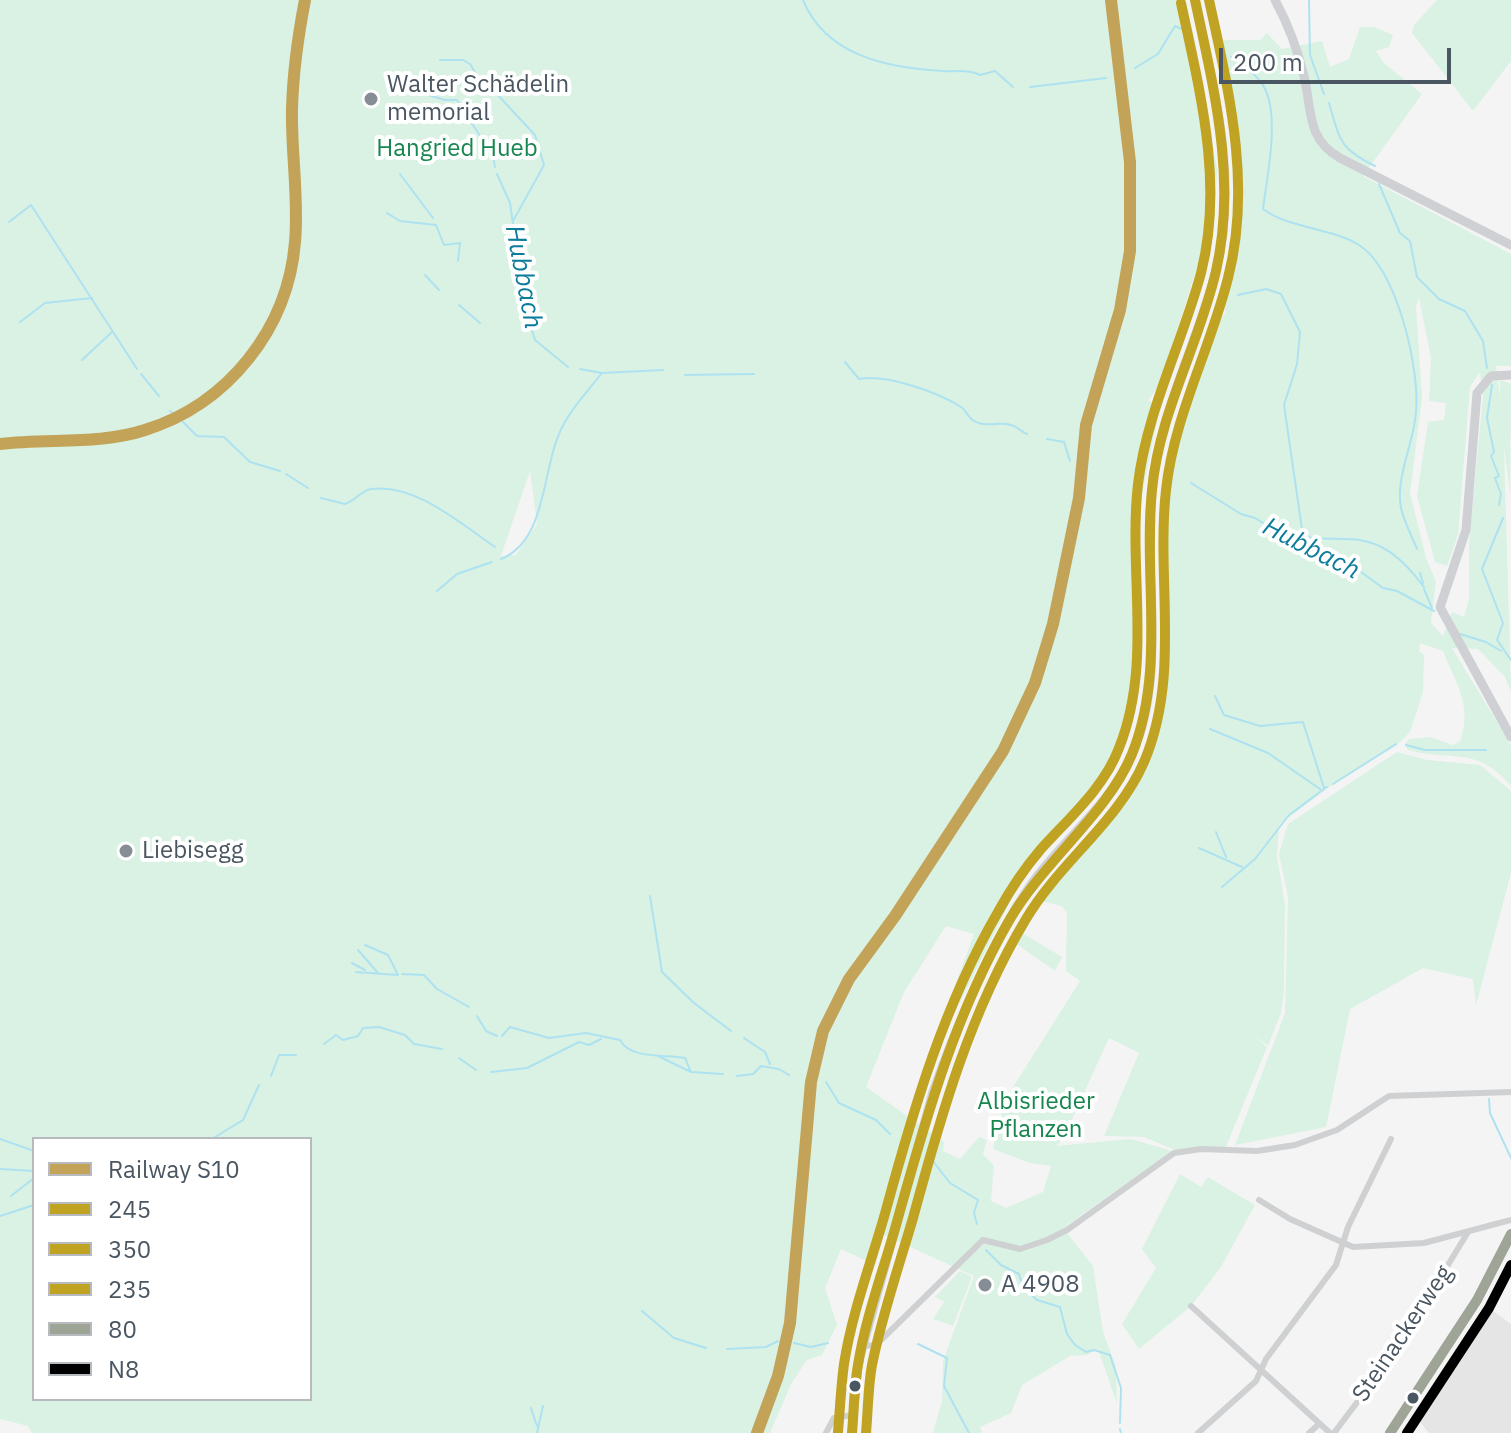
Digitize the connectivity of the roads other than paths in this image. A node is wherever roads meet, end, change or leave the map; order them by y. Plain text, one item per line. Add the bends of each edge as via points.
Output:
1 (1195, 0) edge
2 (1275, 0) edge
3 (1511, 245) edge
4 (1511, 375) edge
5 (1511, 737) edge
6 (1511, 1092) edge
7 (1391, 1139) dead end
8 (1259, 1200) dead end
9 (1511, 1220) edge
10 (1468, 1232) junction
11 (1511, 1234) edge
12 (1343, 1246) junction
13 (1191, 1306) dead end
14 (863, 1346) junction
15 (1261, 1373) junction
16 (852, 1415) junction
17 (1319, 1424) junction
18 (826, 1433) edge
19 (852, 1433) edge
20 (1198, 1433) edge
21 (1309, 1433) edge
22 (1332, 1433) edge
23 (1390, 1433) edge

1 - 14 main road via 1224,146 1225,219 1216,272 1171,400 1153,477 1151,676 1145,716 1116,785 1023,896 948,1052
2 - 3 main road via 1302,67 1312,128 1324,146
4 - 5 main road via 1488,378 1477,393 1466,530 1440,602 1443,618
6 - 14 street via 1389,1096 1337,1130 1295,1145 1174,1153 1047,1240 1020,1249 983,1240 876,1345
7 - 12 street
8 - 12 street
9 - 10 street
10 - 12 street via 1424,1243
10 - 22 street, Steinackerweg via 1397,1349
11 - 23 main road via 1470,1311
12 - 15 street via 1336,1265
13 - 15 street
14 - 16 main road
15 - 17 street
15 - 20 street
16 - 18 street via 834,1418
16 - 19 main road
17 - 21 street
17 - 22 street

